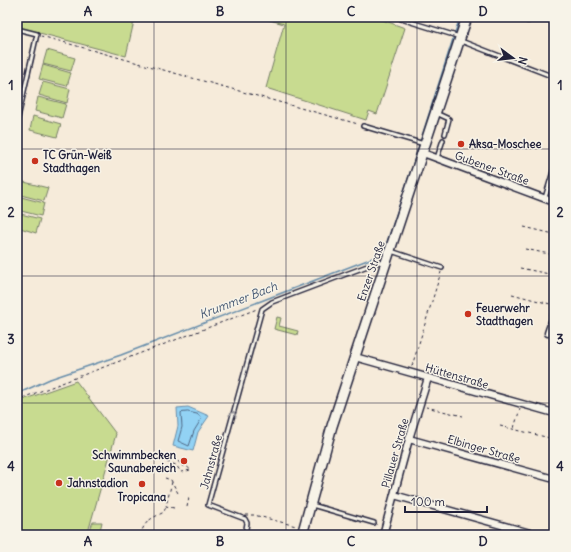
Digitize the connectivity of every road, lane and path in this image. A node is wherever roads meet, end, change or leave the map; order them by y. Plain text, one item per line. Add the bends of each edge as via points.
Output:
1 (401, 17) edge
2 (467, 17) edge
3 (518, 17) edge
4 (530, 17) edge
5 (17, 29) edge
6 (37, 34) junction
7 (457, 37) junction
8 (554, 77) edge
9 (436, 113) junction
10 (17, 122) edge
11 (363, 126) joint
12 (445, 134) dead end
13 (443, 140) dead end
14 (422, 146) junction
15 (437, 158) junction
16 (554, 168) edge
17 (545, 198) junction
18 (554, 202) edge
19 (524, 227) dead end
20 (554, 234) edge
21 (525, 249) dead end
22 (391, 251) junction
23 (554, 255) edge
24 (386, 264) junction
25 (442, 268) joint
26 (520, 268) dead end
27 (554, 275) edge
28 (512, 294) dead end
29 (554, 305) edge
30 (262, 309) junction
31 (554, 316) edge
32 (548, 333) dead end
33 (355, 357) junction
34 (410, 373) junction
35 (428, 378) junction
36 (17, 400) edge
37 (521, 404) junction
38 (419, 405) junction
39 (554, 414) edge
40 (463, 416) dead end
41 (500, 426) dead end
42 (514, 428) junction
43 (409, 439) junction
44 (554, 439) edge
45 (178, 461) dead end
46 (167, 462) dead end
47 (165, 478) dead end
48 (554, 480) edge
49 (172, 482) junction
50 (179, 495) dead end
51 (394, 495) junction
52 (188, 498) dead end
53 (310, 505) junction
54 (166, 506) junction
55 (187, 507) dead end
56 (174, 508) dead end
57 (243, 518) junction
58 (374, 523) dead end
59 (303, 533) edge
60 (140, 535) edge
61 (245, 535) edge
62 (383, 535) edge
63 (537, 535) edge

1 - 7 lane via 400,19
2 - 7 main road, Enzer Straße
3 - 4 lane via 528,21
5 - 6 lane
6 - 10 lane
6 - 11 path
7 - 8 lane
7 - 9 main road, Enzer Straße
9 - 12 lane via 449,119
9 - 14 main road, Enzer Straße
11 - 14 lane
13 - 15 lane
14 - 15 street, Gubener Straße
14 - 22 main road, Enzer Straße
15 - 17 street, Gubener Straße
16 - 17 lane
17 - 18 street, Gubener Straße
19 - 20 path
21 - 23 path
22 - 24 main road, Enzer Straße
22 - 25 lane
24 - 30 lane via 378,262 272,302
24 - 33 main road, Enzer Straße
25 - 34 path
26 - 27 path
28 - 29 path
30 - 36 path via 244,313
57 -> 30 lane, Jahnstraße via 208,505
31 - 32 street
33 - 34 street, Hüttenstraße
33 - 53 main road, Enzer Straße
34 - 35 street, Hüttenstraße
35 - 37 street, Hüttenstraße
35 - 38 street, Pillauer Straße
37 - 39 street, Hüttenstraße
37 - 42 path
38 - 40 path
38 - 43 street, Pillauer Straße
41 - 42 path
42 - 44 path
43 - 48 street, Elbinger Straße
43 - 51 street, Pillauer Straße
45 - 46 path via 191,470 181,472 176,465
47 - 49 path
49 - 50 path
49 - 54 path
51 - 62 street, Pillauer Straße
51 - 63 street
52 - 55 path
53 - 58 lane
53 - 59 main road, Enzer Straße
54 - 56 path
54 - 60 path via 164,512 156,514 150,520
57 - 59 path via 246,514
57 - 61 lane via 247,523

